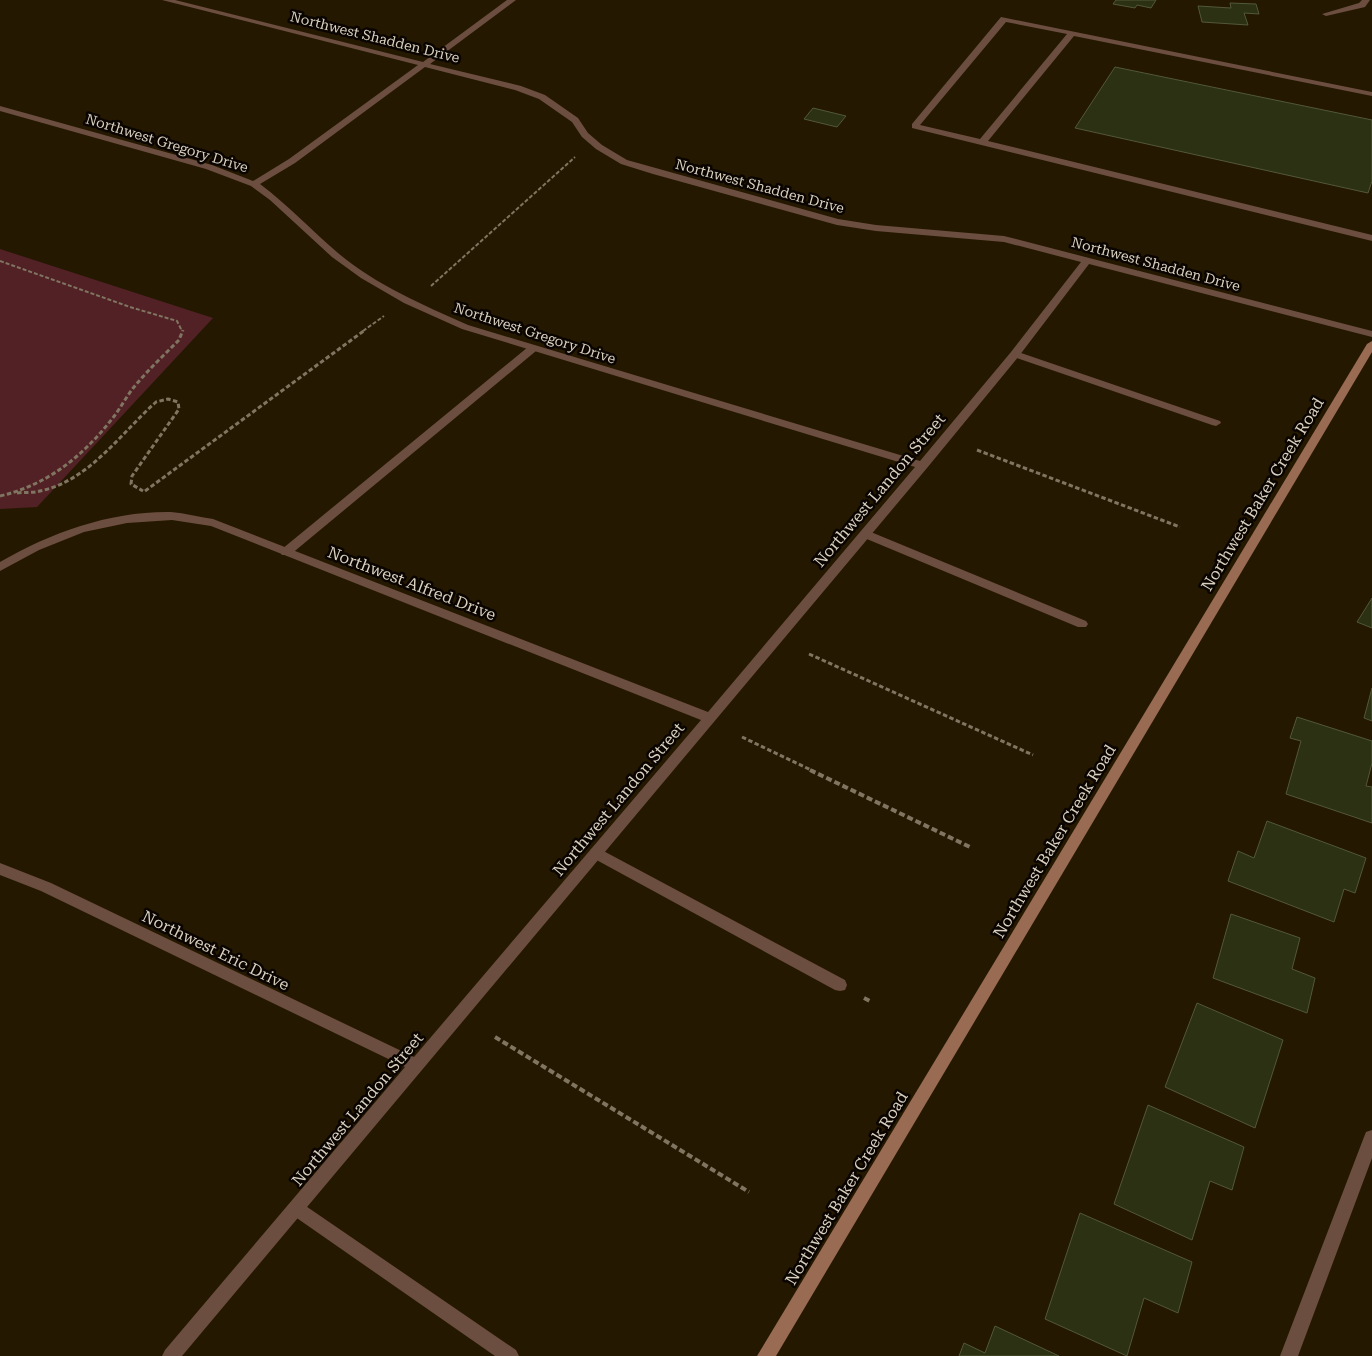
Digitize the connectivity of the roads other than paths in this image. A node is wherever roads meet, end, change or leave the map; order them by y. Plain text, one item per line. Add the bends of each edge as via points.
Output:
1 (166, 0) edge
2 (512, 0) edge
3 (1366, 0) edge
4 (1326, 14) dead end
5 (1072, 33) junction
6 (426, 64) junction
7 (1372, 94) edge
8 (0, 108) edge
9 (982, 143) junction
10 (254, 184) junction
11 (1372, 238) edge
12 (1087, 260) junction
13 (1372, 334) edge
14 (1372, 344) edge
15 (532, 349) junction
16 (1015, 354) junction
17 (1216, 423) dead end
18 (923, 466) junction
19 (866, 534) junction
20 (286, 552) junction
21 (0, 568) edge
22 (1082, 624) dead end
23 (710, 718) junction
24 (596, 853) junction
25 (0, 869) edge
26 (840, 985) dead end
27 (416, 1065) junction
28 (1372, 1137) edge
29 (297, 1208) junction
30 (171, 1356) edge
31 (510, 1356) edge
32 (766, 1356) edge
33 (1289, 1356) edge

1 - 6 street, Northwest Shadden Drive
2 - 6 street
3 - 4 street via 1362,5
5 - 7 street
5 - 9 street
5 - 9 street via 1004,19 915,126
6 - 10 street via 292,162
6 - 12 street, Northwest Shadden Drive via 542,97 575,120 598,147 632,165 837,222 1004,239
8 - 10 street, Northwest Gregory Drive via 209,167
9 - 11 street
10 - 15 street, Northwest Gregory Drive via 364,276 407,301 464,327
12 - 13 street, Northwest Shadden Drive
12 - 16 street, Northwest Landon Street
14 - 32 main road, Northwest Baker Creek Road
15 - 18 street, Northwest Gregory Drive
15 - 20 street
16 - 17 street
16 - 18 street, Northwest Landon Street
18 - 19 street, Northwest Landon Street
19 - 22 street
19 - 23 street, Northwest Landon Street
20 - 21 street, Northwest Alfred Drive via 213,523 172,516 127,519 81,529 35,547
20 - 23 street, Northwest Alfred Drive
23 - 24 street, Northwest Landon Street
24 - 26 street
24 - 27 street, Northwest Landon Street
25 - 27 street, Northwest Eric Drive via 46,887
27 - 29 street, Northwest Landon Street
28 - 33 street
29 - 30 street, Northwest Landon Street
29 - 31 street

